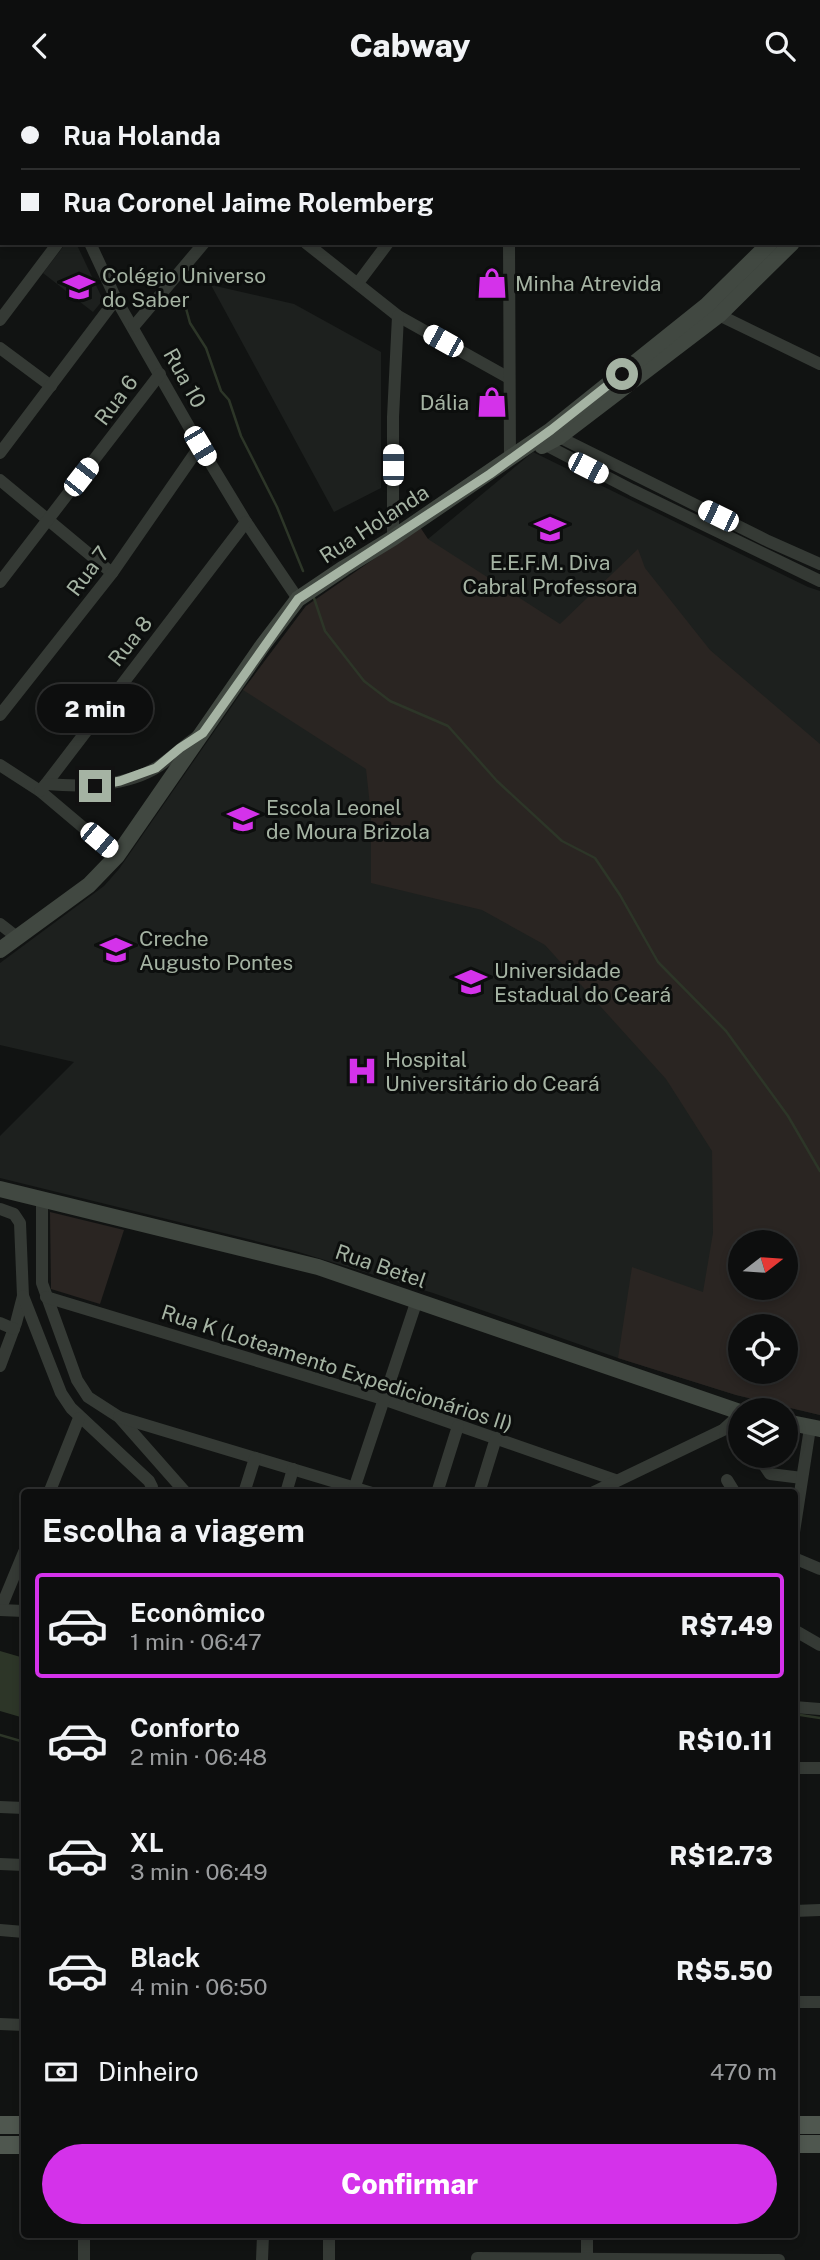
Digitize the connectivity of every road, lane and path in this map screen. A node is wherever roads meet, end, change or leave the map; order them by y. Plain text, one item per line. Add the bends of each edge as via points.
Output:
1 (56, 245) edge
2 (91, 245) edge
3 (202, 245) edge
4 (309, 245) edge
5 (386, 245) edge
6 (509, 245) edge
7 (768, 245) edge
8 (790, 245) edge
9 (358, 283) junction
10 (117, 299) junction
11 (713, 310) junction
12 (398, 316) junction
13 (0, 320) edge
14 (134, 326) junction
15 (0, 348) edge
16 (820, 364) edge
17 (160, 373) junction
18 (509, 378) junction
19 (51, 386) junction
20 (548, 438) junction
21 (200, 446) junction
22 (0, 453) edge
23 (510, 459) junction
24 (0, 479) edge
25 (49, 519) junction
26 (246, 521) junction
27 (393, 538) junction
28 (820, 564) edge
29 (112, 573) junction
30 (820, 581) edge
31 (0, 582) edge
32 (298, 599) junction
33 (0, 715) edge
34 (203, 733) junction
35 (0, 765) edge
36 (43, 788) junction
37 (117, 856) junction
38 (0, 924) edge
39 (18, 938) junction
40 (0, 950) edge
41 (0, 1189) edge
42 (42, 1199) junction
43 (5, 1210) edge
44 (23, 1296) junction
45 (46, 1297) junction
46 (417, 1300) junction
47 (0, 1322) edge
48 (10, 1332) edge
49 (38, 1332) junction
50 (0, 1366) edge
51 (383, 1399) junction
52 (728, 1415) edge
53 (119, 1417) junction
54 (79, 1418) junction
55 (458, 1426) junction
56 (728, 1426) edge
57 (815, 1428) edge
58 (496, 1438) junction
59 (255, 1458) junction
60 (766, 1468) edge
61 (293, 1469) junction
62 (802, 1478) junction
63 (727, 1480) dead end
64 (611, 1486) edge
65 (51, 1489) edge
66 (152, 1489) edge
67 (182, 1489) edge
68 (245, 1489) edge
69 (287, 1489) edge
70 (351, 1489) edge
71 (354, 1489) edge
72 (438, 1489) edge
73 (480, 1489) edge
74 (733, 1489) edge
75 (798, 1505) edge
76 (21, 1559) edge
77 (798, 1560) edge
78 (820, 1569) edge
79 (0, 1610) edge
80 (21, 1611) edge
81 (798, 1632) edge
82 (820, 1645) edge
83 (798, 1707) edge
84 (820, 1709) edge
85 (820, 1767) edge
86 (798, 1768) edge
87 (0, 1808) edge
88 (21, 1808) edge
89 (0, 1864) edge
90 (21, 1865) edge
91 (820, 1910) edge
92 (798, 1911) edge
93 (0, 1930) edge
94 (21, 1932) edge
95 (798, 2002) edge
96 (820, 2002) edge
97 (0, 2024) edge
98 (21, 2025) edge
99 (0, 2125) edge
100 (21, 2125) edge
101 (798, 2125) edge
102 (820, 2125) edge
103 (798, 2144) edge
104 (820, 2144) edge
105 (0, 2145) edge
106 (21, 2145) edge
107 (84, 2238) edge
108 (262, 2238) edge
109 (329, 2238) edge
110 (587, 2238) edge
111 (477, 2259) edge
112 (587, 2259) edge
113 (84, 2260) edge
114 (262, 2260) edge
115 (329, 2260) edge
116 (779, 2260) edge

1 - 13 street
2 - 10 street, Rua 10
3 - 14 street
4 - 9 street
5 - 9 street
6 - 18 street
7 - 11 street, Rua Holanda
8 - 11 street, Rua Holanda
9 - 12 street
10 - 14 street, Rua 10
10 - 19 street
11 - 16 street
11 - 20 street, Rua Holanda
12 - 18 street
12 - 27 street
14 - 17 street, Rua 10
15 - 19 street
17 - 21 street, Rua 10
17 - 25 street, Rua 6
18 - 23 street
19 - 22 street
20 - 23 street, Rua Holanda
20 - 28 street
20 - 30 street via 656,502
21 - 26 street, Rua 10
21 - 29 street, Rua 7
23 - 27 street, Rua Holanda
24 - 25 street
25 - 29 street
25 - 31 street, Rua 6
26 - 32 street, Rua 10
26 - 36 street, Rua 8
27 - 32 street, Rua Holanda
29 - 33 street, Rua 7
32 - 34 street, Rua Holanda
34 - 36 street via 156,768 138,775 95,786
34 - 37 street, Rua Holanda
35 - 36 street
36 - 37 street
37 - 39 street, Rua Holanda via 89,885
38 - 39 street
39 - 40 street, Rua Holanda
41 - 42 street, Rua Betel
42 - 45 street
42 - 46 street, Rua Betel via 318,1267
43 - 44 street via 20,1223
44 - 48 street
44 - 49 street
45 - 51 street, Rua K (Loteamento Expedicionários II)
45 - 53 street via 81,1387 98,1405
46 - 51 street
46 - 52 street, Rua Betel
47 - 48 street
48 - 49 street
48 - 50 street
49 - 54 street via 61,1393
51 - 55 street, Rua K (Loteamento Expedicionários II)
51 - 71 street
53 - 59 street
53 - 67 street
54 - 65 street
54 - 66 street
55 - 58 street, Rua K (Loteamento Expedicionários II)
55 - 72 street
56 - 64 street
57 - 62 street
58 - 64 street, Rua K (Loteamento Expedicionários II)
58 - 73 street
59 - 61 street
59 - 68 street
60 - 62 street via 770,1474
61 - 69 street
61 - 70 street
62 - 75 street
63 - 74 street
76 - 79 street
77 - 78 street
79 - 80 street
81 - 82 street
83 - 84 street
85 - 86 street
87 - 88 street
89 - 90 street
91 - 92 street
93 - 94 street
95 - 96 street
97 - 98 street
99 - 100 main road
101 - 102 main road
103 - 104 main road
105 - 106 main road
107 - 113 street
108 - 114 street
109 - 115 street
110 - 112 street
111 - 112 street
112 - 116 street

